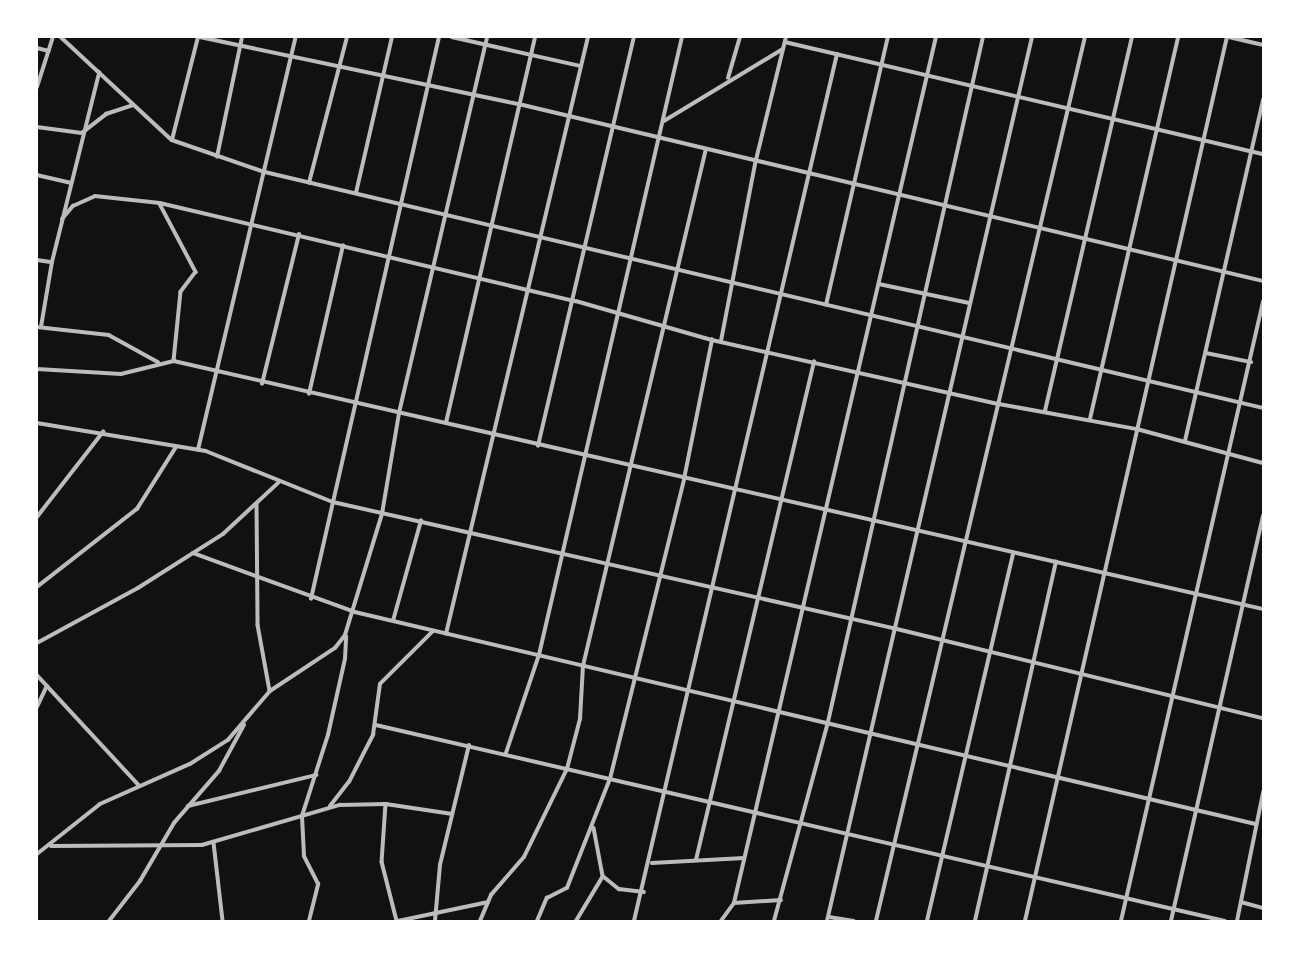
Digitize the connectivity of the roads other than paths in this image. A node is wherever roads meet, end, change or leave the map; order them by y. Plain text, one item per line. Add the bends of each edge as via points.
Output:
1 (53, 37) edge
2 (61, 37) edge
3 (199, 37) edge
4 (242, 37) edge
5 (296, 37) edge
6 (347, 37) edge
7 (392, 37) edge
8 (439, 37) edge
9 (452, 37) edge
10 (487, 37) edge
11 (535, 37) edge
12 (588, 37) edge
13 (634, 37) edge
14 (682, 37) edge
15 (740, 37) edge
16 (888, 37) edge
17 (936, 37) edge
18 (984, 37) edge
19 (1032, 37) edge
20 (1085, 37) edge
21 (1132, 37) edge
22 (1178, 37) edge
23 (1228, 37) edge
24 (786, 39) edge
25 (485, 45) junction
26 (1263, 45) edge
27 (240, 46) junction
28 (37, 48) edge
29 (783, 49) junction
30 (49, 51) junction
31 (837, 54) junction
32 (531, 55) junction
33 (292, 58) junction
34 (882, 65) junction
35 (581, 66) junction
36 (340, 67) junction
37 (99, 73) junction
38 (383, 75) junction
39 (927, 75) junction
40 (728, 78) junction
41 (428, 85) junction
42 (973, 86) junction
43 (37, 87) edge
44 (474, 94) junction
45 (1019, 97) junction
46 (1263, 100) edge
47 (519, 104) junction
48 (133, 105) junction
49 (1068, 109) junction
50 (570, 117) junction
51 (1114, 120) junction
52 (662, 122) junction
53 (37, 127) edge
54 (613, 127) junction
55 (1157, 131) junction
56 (82, 133) junction
57 (659, 138) junction
58 (172, 140) junction
59 (1202, 141) junction
60 (706, 149) junction
61 (1251, 151) junction
62 (1263, 154) edge
63 (217, 157) junction
64 (756, 160) junction
65 (265, 172) junction
66 (808, 173) junction
67 (37, 175) edge
68 (71, 183) junction
69 (309, 183) junction
70 (855, 184) junction
71 (356, 193) junction
72 (898, 196) junction
73 (160, 203) junction
74 (399, 203) junction
75 (946, 206) junction
76 (445, 215) junction
77 (992, 216) junction
78 (62, 219) junction
79 (254, 224) junction
80 (491, 226) junction
81 (1041, 228) junction
82 (299, 235) junction
83 (542, 236) junction
84 (1086, 238) junction
85 (588, 245) junction
86 (343, 246) junction
87 (1129, 248) junction
88 (386, 257) junction
89 (632, 258) junction
90 (1176, 259) junction
91 (37, 260) edge
92 (52, 262) junction
93 (432, 267) junction
94 (1226, 271) junction
95 (675, 272) junction
96 (479, 278) junction
97 (1263, 281) edge
98 (732, 283) junction
99 (879, 284) junction
100 (529, 290) junction
101 (926, 293) junction
102 (782, 294) junction
103 (576, 301) junction
104 (1263, 302) edge
105 (970, 304) junction
106 (826, 305) junction
107 (620, 313) junction
108 (872, 316) junction
109 (663, 326) junction
110 (919, 326) junction
111 (39, 327) edge
112 (961, 336) junction
113 (712, 340) junction
114 (721, 341) junction
115 (1011, 348) junction
116 (769, 351) junction
117 (1206, 353) junction
118 (1058, 358) junction
119 (174, 361) junction
120 (158, 362) junction
121 (814, 362) junction
122 (1251, 362) junction
123 (37, 369) edge
124 (1102, 369) junction
125 (217, 372) junction
126 (857, 372) junction
127 (1146, 380) junction
128 (903, 382) junction
129 (262, 384) junction
130 (947, 392) junction
131 (1196, 392) junction
132 (309, 394) junction
133 (1242, 402) junction
134 (355, 403) junction
135 (999, 404) junction
136 (1263, 408) edge
137 (1045, 411) junction
138 (399, 413) junction
139 (1090, 419) junction
140 (37, 423) edge
141 (446, 423) junction
142 (1137, 429) junction
143 (103, 432) junction
144 (493, 434) junction
145 (1185, 441) junction
146 (538, 446) junction
147 (176, 447) junction
148 (198, 450) junction
149 (1230, 454) junction
150 (584, 457) junction
151 (1263, 463) edge
152 (631, 467) junction
153 (684, 479) junction
154 (278, 483) junction
155 (735, 491) junction
156 (781, 501) junction
157 (333, 502) junction
158 (257, 504) junction
159 (824, 511) junction
160 (382, 514) junction
161 (1263, 516) edge
162 (37, 517) edge
163 (421, 521) junction
164 (872, 521) junction
165 (917, 531) junction
166 (470, 532) junction
167 (965, 542) junction
168 (192, 552) junction
169 (1013, 553) junction
170 (564, 555) junction
171 (1056, 562) junction
172 (607, 566) junction
173 (1102, 572) junction
174 (254, 577) junction
175 (661, 578) junction
176 (37, 587) edge
177 (712, 589) junction
178 (1197, 593) junction
179 (758, 598) junction
180 (310, 599) junction
181 (1244, 604) junction
182 (1263, 608) edge
183 (803, 609) junction
184 (355, 612) junction
185 (850, 620) junction
186 (393, 621) junction
187 (893, 628) junction
188 (433, 631) junction
189 (446, 634) junction
190 (345, 635) junction
191 (940, 640) junction
192 (37, 643) edge
193 (990, 651) junction
194 (539, 655) junction
195 (1035, 663) junction
196 (583, 666) junction
197 (1081, 673) junction
198 (37, 675) edge
199 (636, 678) junction
200 (47, 686) junction
201 (688, 690) junction
202 (270, 691) junction
203 (1175, 695) junction
204 (733, 700) junction
205 (37, 706) edge
206 (1219, 706) junction
207 (779, 711) junction
208 (1263, 718) edge
209 (246, 720) junction
210 (828, 722) junction
211 (376, 724) junction
212 (868, 732) junction
213 (919, 743) junction
214 (469, 745) junction
215 (506, 754) junction
216 (964, 754) junction
217 (1009, 764) junction
218 (567, 769) junction
219 (1059, 774) junction
220 (316, 775) junction
221 (610, 779) junction
222 (139, 785) junction
223 (665, 791) junction
224 (1263, 793) edge
225 (1152, 797) junction
226 (711, 802) junction
227 (386, 804) junction
228 (1262, 804) edge
229 (186, 806) junction
230 (1195, 807) junction
231 (329, 808) junction
232 (755, 813) junction
233 (452, 814) junction
234 (302, 816) junction
235 (802, 824) junction
236 (1256, 824) junction
237 (594, 825) junction
238 (846, 835) junction
239 (897, 842) junction
240 (214, 843) junction
241 (49, 845) junction
242 (159, 848) junction
243 (37, 854) edge
244 (944, 854) junction
245 (744, 858) junction
246 (696, 860) junction
247 (651, 863) junction
248 (986, 866) junction
249 (603, 876) junction
250 (1035, 878) junction
251 (644, 892) junction
252 (1126, 898) junction
253 (782, 900) junction
254 (488, 902) junction
255 (1241, 902) junction
256 (734, 903) junction
257 (1175, 908) junction
258 (1263, 908) edge
259 (436, 910) junction
260 (828, 919) edge
261 (109, 921) edge
262 (223, 921) edge
263 (309, 921) edge
264 (397, 921) edge
265 (435, 921) edge
266 (480, 921) edge
267 (537, 921) edge
268 (576, 921) edge
269 (634, 921) edge
270 (721, 921) edge
271 (774, 921) edge
272 (854, 921) edge
273 (876, 921) edge
274 (928, 921) edge
275 (975, 921) edge
276 (1026, 921) edge
277 (1121, 921) edge
278 (1171, 921) edge
279 (1224, 921) edge
280 (1237, 921) edge

1 - 30 street
2 - 37 street
3 - 27 street
3 - 58 street
4 - 27 street
5 - 33 street
6 - 36 street
7 - 38 street
8 - 41 street
9 - 25 street
10 - 25 street
11 - 32 street
12 - 35 street
13 - 54 street
14 - 52 street
15 - 40 street
16 - 34 street
17 - 39 street
18 - 42 street
19 - 45 street
20 - 49 street
21 - 51 street
22 - 55 street
23 - 26 street
23 - 59 street
24 - 29 street
24 - 31 street
25 - 32 street
25 - 44 street
27 - 33 street
27 - 63 street
28 - 30 street
29 - 40 street
29 - 64 street
30 - 43 street
31 - 34 street
31 - 66 street
32 - 35 street
32 - 47 street
33 - 36 street
33 - 65 street
34 - 39 street
34 - 70 street
35 - 50 street
36 - 38 street
36 - 69 street
37 - 48 street
37 - 56 street
38 - 41 street
38 - 71 street
39 - 42 street
39 - 72 street
40 - 52 street
41 - 44 street
41 - 74 street
42 - 45 street
42 - 75 street
44 - 47 street
44 - 76 street
45 - 49 street
45 - 77 street
46 - 61 street
47 - 50 street
47 - 80 street
48 - 56 street via 106,114
48 - 58 street
49 - 51 street
49 - 81 street
50 - 54 street
50 - 83 street
51 - 55 street
51 - 84 street
52 - 57 street
53 - 56 street
54 - 57 street
54 - 85 street
55 - 59 street
55 - 87 street
56 - 68 street
57 - 60 street
57 - 89 street
58 - 63 street
59 - 61 street
59 - 90 street
60 - 64 street
60 - 95 street
61 - 62 street
61 - 94 street
63 - 65 street
64 - 66 street
64 - 98 street
65 - 69 street
65 - 79 street
66 - 70 street
66 - 102 street
67 - 68 street
68 - 78 street
69 - 71 street
70 - 72 street
70 - 106 street
71 - 74 street
72 - 75 street
72 - 99 street
73 - 78 street via 83,199
73 - 79 street
73 - 119 street via 196,272 181,292
74 - 76 street
74 - 88 street
75 - 77 street
75 - 101 street
76 - 80 street
76 - 93 street
77 - 81 street
77 - 105 street
78 - 92 street
79 - 82 street
79 - 125 street
80 - 83 street
80 - 96 street
81 - 84 street
81 - 115 street
82 - 86 street
82 - 129 street
83 - 85 street
83 - 100 street
84 - 87 street
84 - 118 street
85 - 89 street
85 - 103 street
86 - 88 street
86 - 132 street
87 - 90 street
87 - 124 street
88 - 93 street
88 - 134 street
89 - 95 street
89 - 107 street
90 - 94 street
90 - 127 street
91 - 92 street
92 - 111 street
93 - 96 street
93 - 138 street
94 - 97 street
94 - 117 street
95 - 98 street
95 - 109 street
96 - 100 street
96 - 141 street
98 - 102 street
98 - 114 street
99 - 101 street
99 - 108 street
100 - 103 street
100 - 144 street
101 - 105 street
101 - 110 street
102 - 106 street
102 - 116 street
103 - 107 street
103 - 146 street
104 - 122 street
105 - 112 street
106 - 108 street
107 - 109 street
107 - 150 street
108 - 110 street
108 - 126 street
109 - 113 street
109 - 152 street
110 - 112 street
110 - 128 street
111 - 120 street via 109,335
112 - 115 street
112 - 130 street
113 - 114 street
113 - 153 street
114 - 116 street
115 - 118 street
115 - 135 street
116 - 121 street
116 - 155 street
117 - 122 street
117 - 131 street
118 - 124 street
118 - 137 street
119 - 120 street
119 - 125 street
120 - 123 street via 121,374
121 - 126 street
121 - 156 street
122 - 133 street
124 - 127 street
124 - 139 street
125 - 129 street
125 - 148 street
126 - 128 street
126 - 159 street
127 - 131 street
127 - 142 street
128 - 130 street
128 - 164 street
129 - 132 street
130 - 135 street
130 - 165 street
131 - 133 street
131 - 145 street
132 - 134 street
133 - 136 street
133 - 149 street
134 - 138 street
134 - 157 street
135 - 137 street
135 - 167 street
137 - 139 street
138 - 141 street
138 - 160 street
139 - 142 street
140 - 143 street
141 - 144 street
142 - 145 street
142 - 173 street
143 - 147 street
143 - 162 street
144 - 146 street
144 - 166 street
145 - 149 street
146 - 150 street
147 - 148 street
147 - 176 street via 137,509
148 - 154 street
149 - 151 street
149 - 178 street
150 - 152 street
150 - 170 street
152 - 153 street
152 - 172 street
153 - 155 street
153 - 175 street
154 - 157 street
154 - 158 street
155 - 156 street
155 - 177 street
156 - 159 street
156 - 179 street
157 - 160 street
157 - 180 street
158 - 168 street via 223,534
158 - 174 street
159 - 164 street
159 - 183 street
160 - 163 street
160 - 184 street
161 - 181 street
163 - 166 street
163 - 186 street
164 - 165 street
164 - 185 street
165 - 167 street
165 - 187 street
166 - 170 street
166 - 189 street
167 - 169 street
167 - 191 street
168 - 174 street
168 - 192 street
169 - 171 street
169 - 193 street
170 - 172 street
170 - 194 street
171 - 173 street
171 - 195 street
172 - 175 street
172 - 196 street
173 - 178 street
173 - 197 street
174 - 180 street
174 - 202 street
175 - 177 street
175 - 199 street
177 - 179 street
177 - 201 street
178 - 181 street
178 - 203 street
179 - 183 street
179 - 204 street
180 - 184 street
181 - 182 street
181 - 206 street
183 - 185 street
183 - 207 street
184 - 186 street
184 - 190 street
185 - 187 street
185 - 210 street
186 - 188 street
187 - 191 street
187 - 212 street
188 - 189 street
188 - 211 street via 380,684
189 - 194 street
190 - 202 street via 335,648
190 - 220 street via 345,659
191 - 193 street
191 - 213 street
193 - 195 street
193 - 216 street
194 - 196 street
194 - 215 street
195 - 197 street
195 - 217 street
196 - 199 street
196 - 218 street via 580,719
197 - 203 street
197 - 219 street
198 - 200 street
199 - 201 street
199 - 221 street
200 - 205 street
200 - 222 street
201 - 204 street
201 - 223 street
202 - 209 street
203 - 206 street
203 - 225 street
204 - 207 street
204 - 226 street
206 - 208 street
206 - 230 street
207 - 210 street
207 - 232 street
209 - 222 street via 210,752
209 - 229 street via 219,772
210 - 212 street
210 - 235 street
211 - 214 street
211 - 231 street via 349,782
212 - 213 street
212 - 238 street
213 - 216 street
213 - 239 street
214 - 215 street
214 - 233 street
215 - 218 street
216 - 217 street
216 - 244 street
217 - 219 street
217 - 248 street
218 - 221 street
218 - 254 street via 524,857
219 - 225 street
219 - 250 street
220 - 229 street
220 - 234 street
221 - 223 street
221 - 237 street
222 - 241 street via 100,804
223 - 226 street
223 - 247 street
224 - 228 street
225 - 230 street
225 - 252 street
226 - 232 street
226 - 246 street
227 - 231 street
227 - 233 street
227 - 264 street via 382,862
228 - 236 street
229 - 242 street
230 - 236 street
230 - 257 street
231 - 234 street
232 - 235 street
232 - 245 street
233 - 259 street
234 - 240 street
234 - 263 street via 304,856 318,884
235 - 238 street
235 - 253 street
236 - 255 street
237 - 249 street
237 - 267 street via 567,888 547,898
238 - 239 street
238 - 260 street
239 - 244 street
239 - 273 street
240 - 242 street
240 - 262 street
241 - 242 street
241 - 243 street
242 - 261 street
244 - 248 street
244 - 274 street
245 - 246 street
245 - 256 street
246 - 247 street
247 - 251 street
248 - 250 street
248 - 275 street
249 - 251 street via 619,889
249 - 268 street
250 - 252 street
250 - 276 street
251 - 269 street
252 - 257 street
252 - 277 street
253 - 256 street
253 - 271 street
254 - 259 street
254 - 266 street
255 - 258 street
255 - 280 street
256 - 270 street
257 - 278 street
257 - 279 street
259 - 264 street
259 - 265 street
260 - 272 street

